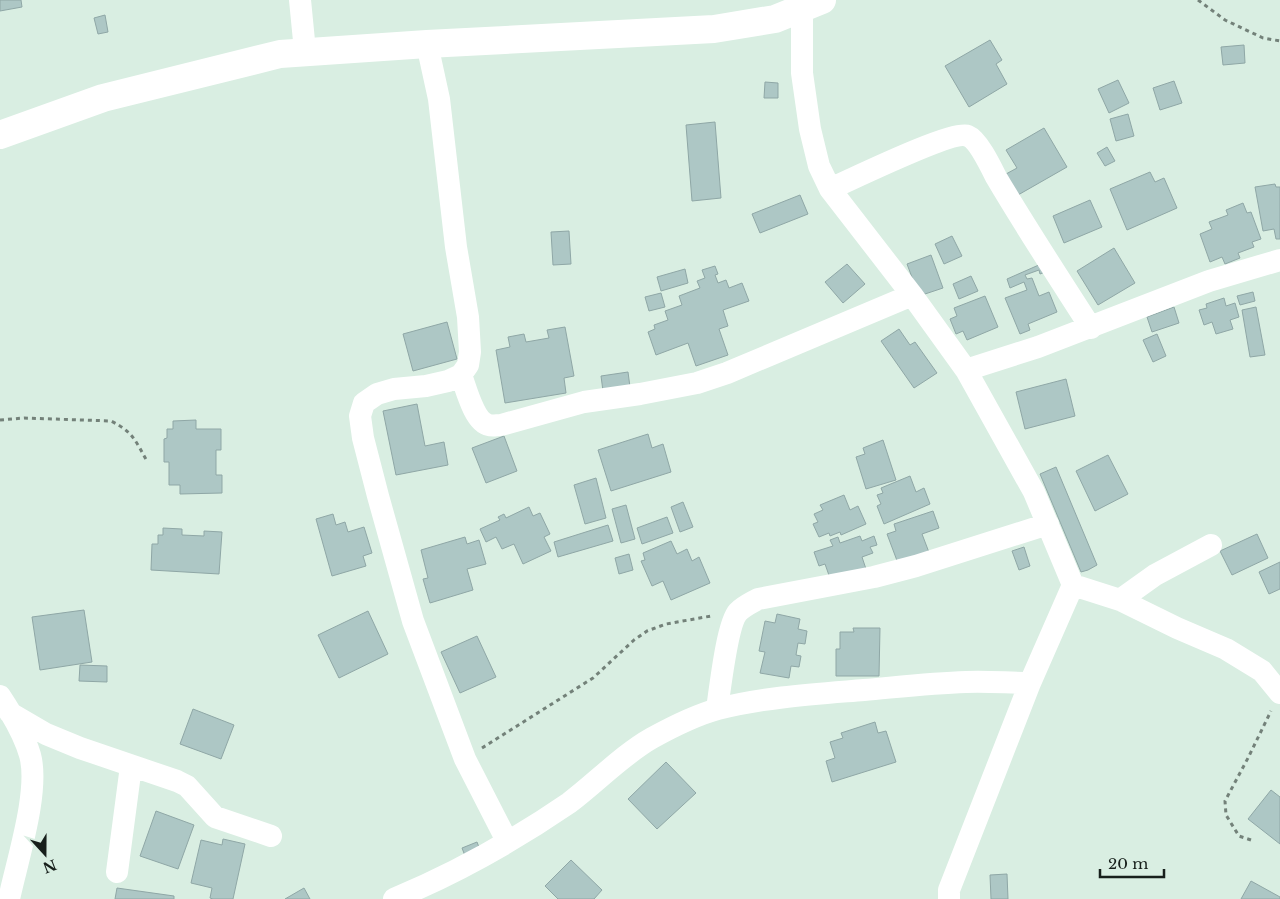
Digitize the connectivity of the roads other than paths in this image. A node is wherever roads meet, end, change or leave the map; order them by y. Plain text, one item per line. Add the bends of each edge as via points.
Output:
1 (300, 0) edge
2 (812, 4) edge
3 (427, 44) junction
4 (305, 51) junction
5 (0, 135) edge
6 (830, 189) junction
7 (1280, 260) edge
8 (912, 294) junction
9 (1091, 328) junction
10 (966, 370) junction
11 (461, 375) junction
12 (1048, 524) junction
13 (1211, 545) dead end
14 (1073, 585) junction
15 (1120, 600) junction
16 (1030, 683) junction
17 (1280, 693) edge
18 (5, 704) edge
19 (717, 709) junction
20 (131, 766) junction
21 (271, 836) dead end
22 (507, 841) junction
23 (117, 872) dead end
24 (9, 899) edge
25 (394, 899) edge
26 (949, 899) edge

1 - 4 street
2 - 3 street via 775,19 714,29
2 - 6 street via 802,74 810,129
3 - 4 street
3 - 11 street via 439,100 456,248 468,317 470,352 468,365
4 - 5 street via 280,54 103,98
6 - 8 street
6 - 9 street via 935,143 968,136 984,156
7 - 9 street via 1209,281
8 - 10 street
8 - 11 street via 697,383 584,402 501,425 488,426 480,421
9 - 10 street
10 - 12 street via 1034,492
11 - 22 street via 426,386 377,394 364,403 360,416 362,438 413,621 465,759
12 - 14 street
12 - 19 street via 916,566 746,605 737,613 730,629
13 - 15 street via 1155,575
14 - 15 street
14 - 16 street
15 - 17 street via 1226,649 1262,671
16 - 19 street via 967,682 830,693
16 - 26 street via 949,890
18 - 20 street via 46,734
18 - 24 street via 30,755 32,774 30,802
19 - 22 street via 651,738 570,802
20 - 21 street via 187,786 215,817
20 - 23 street
22 - 25 street via 459,869

